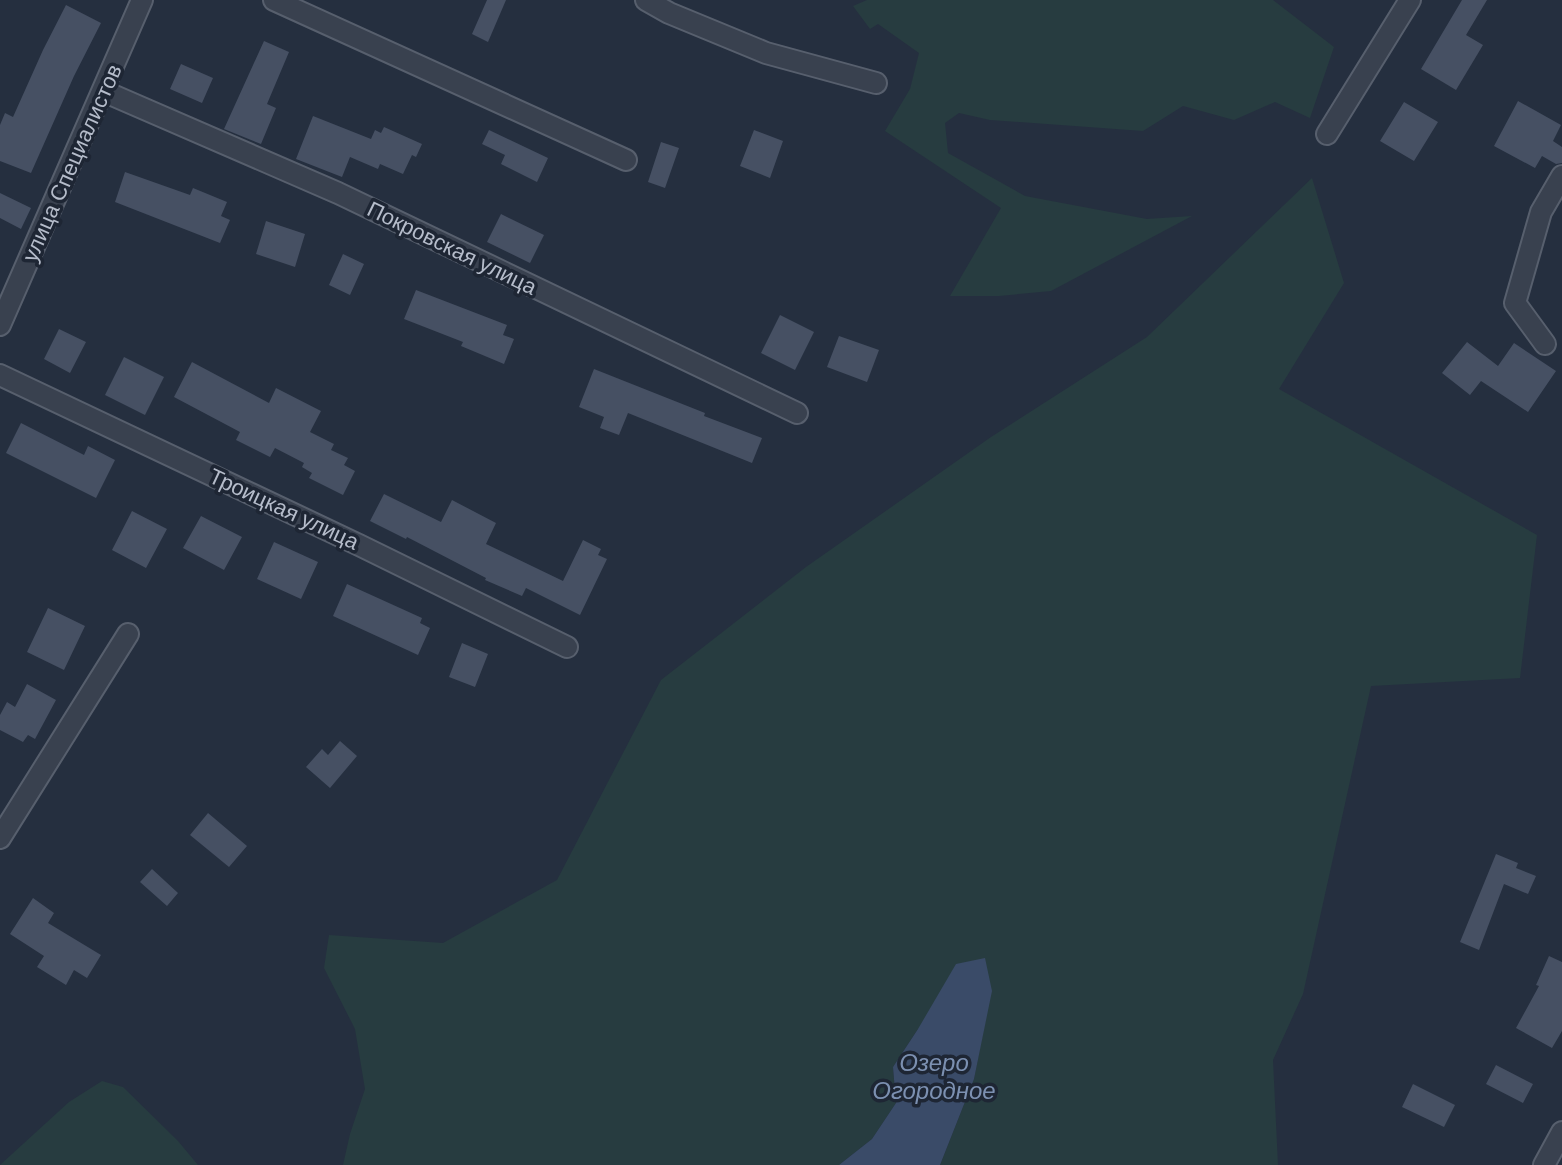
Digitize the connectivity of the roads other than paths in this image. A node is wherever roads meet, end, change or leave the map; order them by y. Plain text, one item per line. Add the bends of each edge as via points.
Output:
1 (142, 0) edge
2 (274, 0) edge
3 (646, 0) edge
4 (1410, 0) edge
5 (876, 83) dead end
6 (103, 91) junction
7 (1327, 134) dead end
8 (626, 160) dead end
9 (1562, 176) edge
10 (0, 325) edge
11 (1545, 344) dead end
12 (0, 375) edge
13 (797, 413) dead end
14 (128, 634) dead end
15 (567, 647) dead end
16 (0, 838) edge
17 (1562, 1132) edge
18 (1544, 1165) edge

1 - 6 street, улица Специалистов
2 - 8 street
3 - 5 street via 766,53
4 - 7 street
6 - 10 street, улица Специалистов
6 - 13 street, Покровская улица via 338,193
9 - 11 street via 1541,212 1515,303
12 - 15 street, Троицкая улица
14 - 16 street
17 - 18 street

